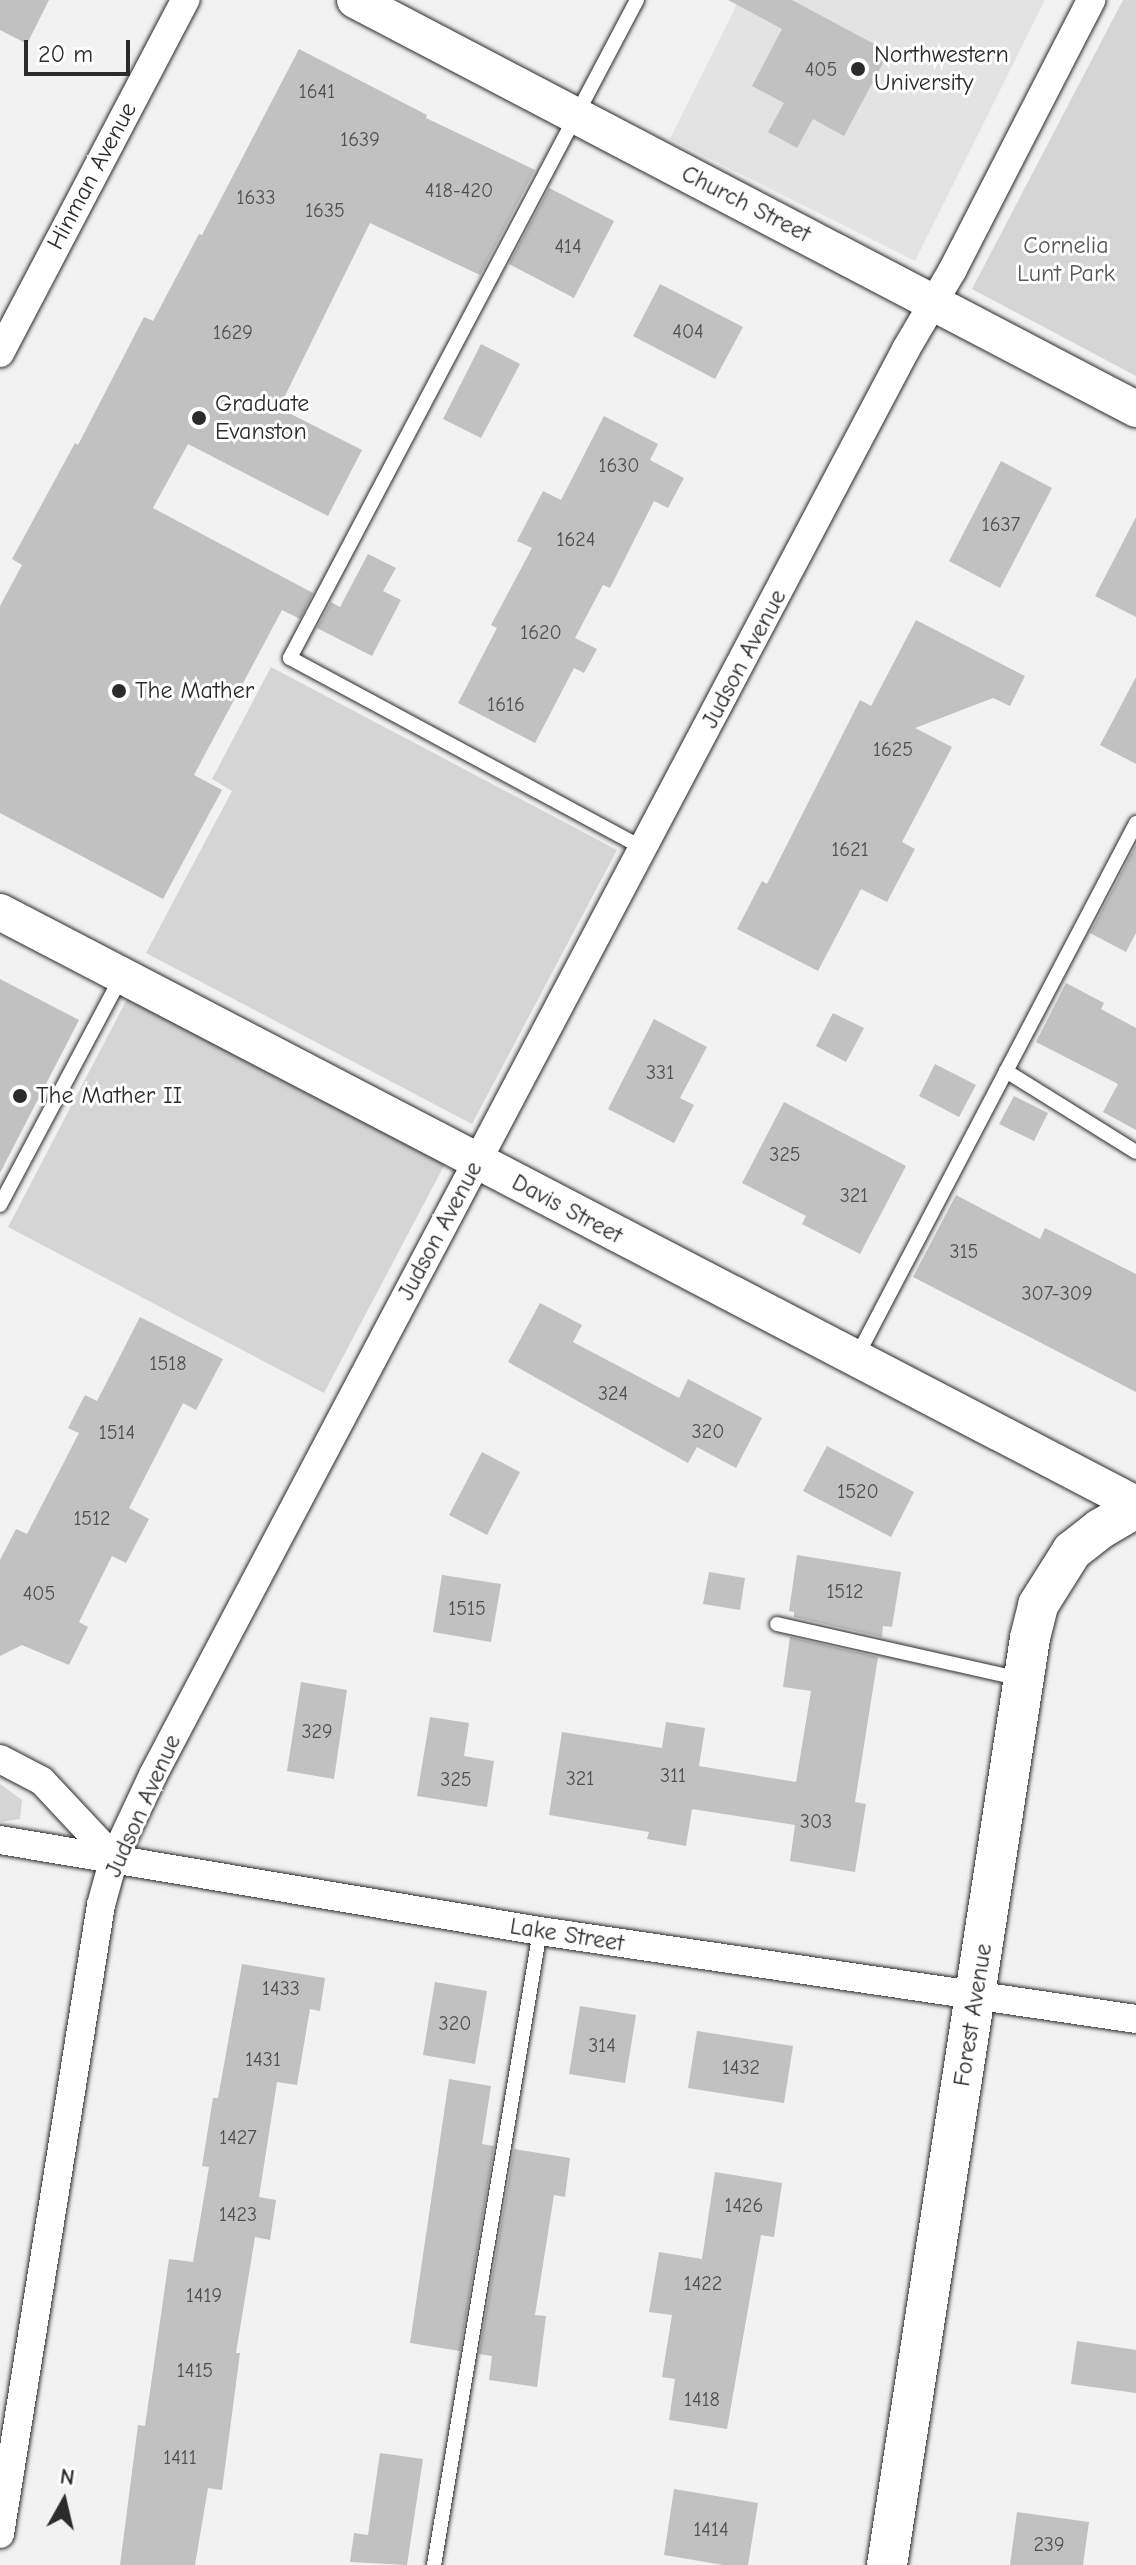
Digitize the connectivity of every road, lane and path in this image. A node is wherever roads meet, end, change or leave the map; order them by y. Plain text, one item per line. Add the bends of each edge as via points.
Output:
1 (185, 0) edge
2 (355, 0) edge
3 (637, 0) edge
4 (1091, 0) edge
5 (575, 115) junction
6 (933, 302) junction
7 (0, 353) edge
8 (1136, 409) edge
9 (1136, 823) edge
10 (644, 849) junction
11 (0, 912) edge
12 (122, 976) junction
13 (1006, 1071) junction
14 (1136, 1152) edge
15 (477, 1161) junction
16 (0, 1205) edge
17 (855, 1358) junction
18 (1136, 1506) edge
19 (777, 1624) dead end
20 (1024, 1679) junction
21 (0, 1759) edge
22 (0, 1840) edge
23 (114, 1858) junction
24 (540, 1931) junction
25 (977, 1995) junction
26 (1136, 2019) edge
27 (0, 2534) edge
28 (434, 2565) edge
29 (887, 2565) edge

1 - 7 street, Hinman Avenue
2 - 5 street, Church Street
3 - 5 lane
4 - 6 street, Judson Avenue
5 - 6 street, Church Street
5 - 10 lane via 290,658
6 - 8 street, Church Street
6 - 10 street, Judson Avenue
9 - 13 lane
10 - 15 street, Judson Avenue
11 - 12 street, Davis Street
12 - 15 street, Davis Street
12 - 16 lane
13 - 14 lane
13 - 17 lane
15 - 17 street, Davis Street
15 - 23 street, Judson Avenue
17 - 18 street, Davis Street
18 - 20 main road, Forest Avenue via 1072,1551 1048,1586 1038,1605
19 - 20 lane
20 - 25 main road, Forest Avenue
21 - 23 street via 42,1781
22 - 23 street, Lake Street
23 - 24 street, Lake Street
23 - 27 street, Judson Avenue via 101,1905
24 - 25 street, Lake Street
24 - 28 lane
25 - 26 street, Lake Street
25 - 29 main road, Forest Avenue

